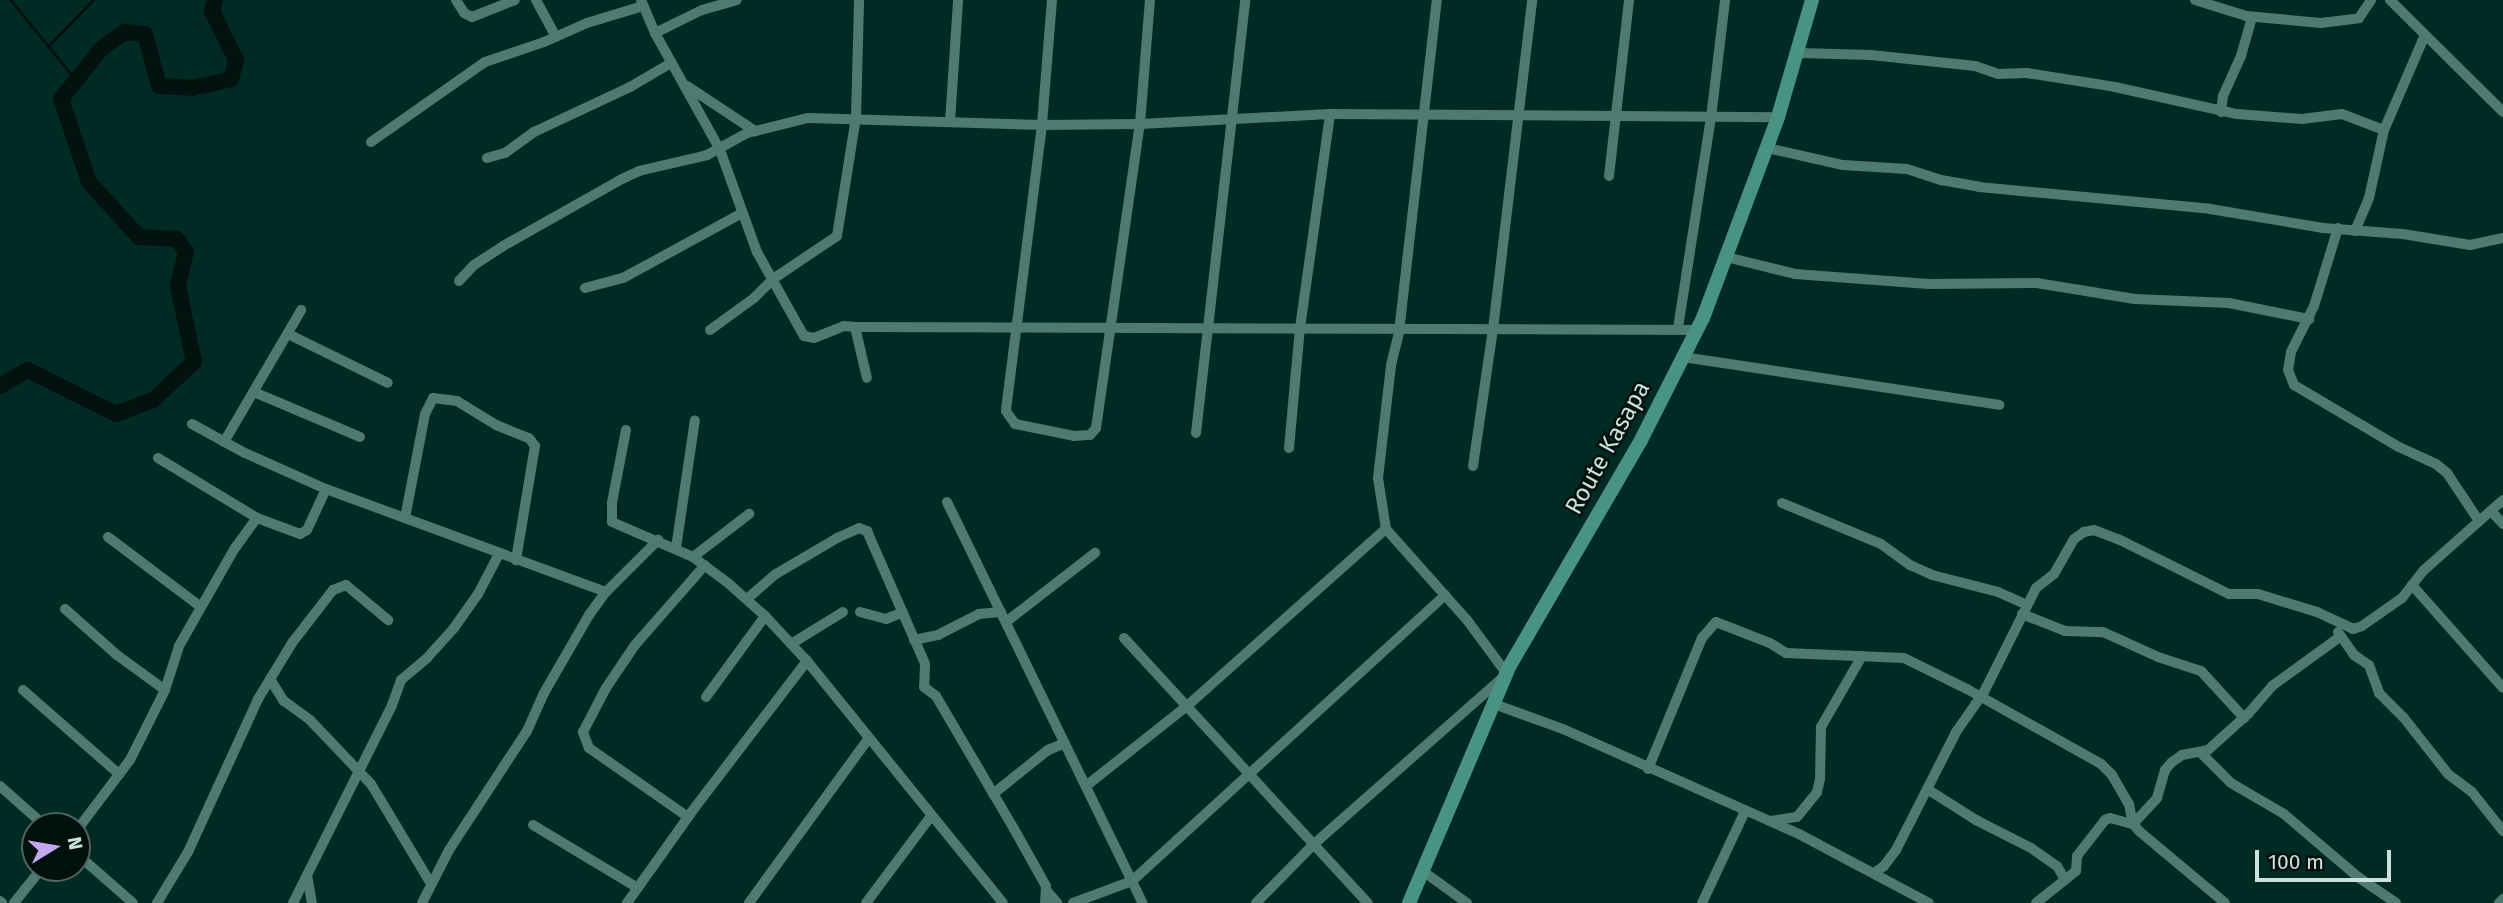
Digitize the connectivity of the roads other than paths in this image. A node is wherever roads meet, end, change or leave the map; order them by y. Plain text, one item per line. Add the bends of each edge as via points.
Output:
1 (456, 0) edge
2 (515, 0) edge
3 (536, 0) edge
4 (737, 0) edge
5 (859, 0) edge
6 (958, 0) edge
7 (1052, 0) edge
8 (1150, 0) edge
9 (1245, 0) edge
10 (1437, 0) edge
11 (1532, 0) edge
12 (1629, 0) edge
13 (1725, 0) edge
14 (1812, 0) edge
15 (2195, 0) edge
16 (2371, 0) edge
17 (2390, 0) edge
18 (642, 3) edge
19 (2252, 17) junction
20 (655, 33) junction
21 (2425, 35) junction
22 (556, 37) junction
23 (1799, 53) junction
24 (671, 64) junction
25 (684, 84) junction
26 (2221, 112) junction
27 (2503, 113) edge
28 (1330, 114) junction
29 (1423, 115) junction
30 (1519, 115) junction
31 (856, 117) junction
32 (1615, 117) junction
33 (1778, 117) junction
34 (1233, 118) junction
35 (1712, 118) junction
36 (950, 122) junction
37 (1042, 124) junction
38 (1140, 124) junction
39 (2384, 130) junction
40 (755, 131) junction
41 (371, 142) dead end
42 (1767, 148) junction
43 (720, 149) junction
44 (487, 158) dead end
45 (1609, 176) dead end
46 (741, 213) junction
47 (2338, 228) junction
48 (2355, 231) junction
49 (2503, 238) edge
50 (1726, 257) junction
51 (773, 279) junction
52 (459, 281) dead end
53 (585, 288) dead end
54 (300, 310) dead end
55 (2309, 319) junction
56 (855, 327) junction
57 (1110, 327) junction
58 (1017, 328) junction
59 (1300, 328) junction
60 (1678, 328) junction
61 (1208, 329) junction
62 (1493, 329) junction
63 (710, 330) dead end
64 (1697, 330) junction
65 (1399, 332) junction
66 (288, 334) junction
67 (1683, 357) junction
68 (867, 379) dead end
69 (388, 383) dead end
70 (254, 392) junction
71 (1999, 405) dead end
72 (695, 420) dead end
73 (192, 424) dead end
74 (626, 430) dead end
75 (1196, 433) dead end
76 (360, 437) dead end
77 (224, 442) junction
78 (1289, 448) dead end
79 (158, 458) dead end
80 (1473, 466) dead end
81 (326, 489) junction
82 (2503, 500) edge
83 (947, 502) dead end
84 (1782, 503) dead end
85 (2491, 511) junction
86 (749, 514) dead end
87 (257, 518) junction
88 (405, 518) junction
89 (2479, 521) junction
90 (2503, 524) edge
91 (1386, 529) junction
92 (108, 537) dead end
93 (658, 540) junction
94 (676, 548) junction
95 (1095, 553) dead end
96 (499, 554) junction
97 (693, 557) junction
98 (516, 560) junction
99 (705, 565) junction
100 (2412, 584) junction
101 (606, 592) junction
102 (1446, 595) junction
103 (747, 599) junction
104 (201, 607) junction
105 (65, 609) dead end
106 (2025, 610) junction
107 (844, 612) dead end
108 (860, 612) dead end
109 (903, 612) junction
110 (765, 616) junction
111 (1003, 617) junction
112 (388, 620) dead end
113 (2332, 620) junction
114 (2341, 636) junction
115 (1125, 638) dead end
116 (914, 640) junction
117 (792, 644) junction
118 (1862, 656) junction
119 (807, 661) junction
120 (1507, 674) junction
121 (270, 679) junction
122 (2503, 688) edge
123 (23, 690) dead end
124 (165, 690) junction
125 (706, 697) dead end
126 (1980, 697) junction
127 (1494, 704) junction
128 (1187, 706) junction
129 (2244, 719) junction
130 (869, 738) junction
131 (1065, 743) junction
132 (2201, 753) junction
133 (358, 768) junction
134 (1648, 769) junction
135 (119, 774) junction
136 (1250, 776) junction
137 (0, 786) edge
138 (1086, 786) junction
139 (1927, 789) junction
140 (993, 794) junction
141 (1745, 811) junction
142 (29, 812) edge
143 (90, 812) edge
144 (931, 816) junction
145 (688, 817) junction
146 (1768, 822) junction
147 (2133, 824) junction
148 (533, 825) dead end
149 (2503, 831) edge
150 (1314, 844) junction
151 (91, 866) edge
152 (1424, 872) junction
153 (1874, 873) junction
154 (307, 874) junction
155 (2065, 880) junction
156 (1132, 881) junction
157 (31, 882) edge
158 (431, 884) junction
159 (638, 888) junction
160 (1047, 891) junction
161 (2503, 899) edge
162 (995, 900) edge
163 (2042, 901) edge
164 (1924, 902) edge
165 (15, 903) edge
166 (133, 903) edge
167 (157, 903) edge
168 (293, 903) edge
169 (312, 903) edge
170 (422, 903) edge
171 (627, 903) edge
172 (749, 903) edge
173 (866, 903) edge
174 (1045, 903) edge
175 (1056, 903) edge
176 (1073, 903) edge
177 (1143, 903) edge
178 (1256, 903) edge
179 (1367, 903) edge
180 (1409, 903) edge
181 (1467, 903) edge
182 (1702, 903) edge
183 (2225, 903) edge
184 (2396, 903) edge
185 (2498, 903) edge

1 - 2 street via 472,17
3 - 22 street
4 - 20 street via 702,10
5 - 31 street
6 - 36 street
7 - 37 street
8 - 38 street
9 - 34 street
10 - 29 street
11 - 30 street
12 - 32 street
13 - 35 street
14 - 23 main road, Route Kasapa
15 - 19 street
16 - 19 street via 2364,14 2342,22 2295,23
17 - 21 street
18 - 20 street
18 - 22 street
19 - 26 street
20 - 24 street
21 - 27 street
21 - 39 street
22 - 41 street via 470,71
23 - 26 street via 1871,55 1975,66 1998,74 2018,72
23 - 33 main road, Route Kasapa
24 - 25 street
24 - 44 street via 534,132 505,153
25 - 40 street
25 - 43 street
26 - 39 street via 2302,119 2342,114
28 - 29 street
28 - 34 street
28 - 59 street
29 - 30 street
29 - 65 street
30 - 32 street
30 - 62 street
31 - 36 street
31 - 40 street via 808,118
31 - 51 street via 837,236
32 - 35 street
32 - 45 street
33 - 35 street
33 - 42 main road, Route Kasapa
34 - 38 street
34 - 61 street
35 - 60 street
36 - 37 street
37 - 38 street
37 - 58 street
38 - 57 street
39 - 48 street via 2372,187
40 - 43 street
42 - 47 street via 1843,165 1907,169 1979,187 2210,209
42 - 50 main road, Route Kasapa
43 - 46 street
43 - 52 street via 622,178 503,246
46 - 51 street
46 - 53 street via 623,278
47 - 48 street
47 - 55 street
48 - 49 street via 2470,245
50 - 55 street via 1795,274 1930,284 2037,283 2135,299 2229,303
50 - 64 main road, Route Kasapa
51 - 56 street via 804,336 814,338 844,326
51 - 63 street
54 - 66 street
55 - 89 street via 2289,362 2294,385 2436,464
56 - 58 street
56 - 68 street
57 - 58 street
57 - 58 street via 1096,428 1090,435 1074,436 1031,430 1008,418
57 - 61 street
59 - 61 street
59 - 65 street
59 - 78 street
60 - 62 street
60 - 64 street
61 - 75 street
62 - 65 street
62 - 80 street
64 - 67 main road, Route Kasapa
65 - 91 street via 1378,478
66 - 69 street
66 - 70 street
67 - 71 street
67 - 120 main road, Route Kasapa via 1641,440
70 - 76 street
70 - 77 street
72 - 94 street
73 - 77 street
74 - 93 street via 610,518
77 - 81 street
79 - 87 street
81 - 87 street via 304,533
81 - 88 street
82 - 85 street
83 - 111 street
84 - 106 street via 1881,544 1932,575 1998,592
85 - 89 street
85 - 90 street
86 - 97 street
87 - 104 street
88 - 96 street
88 - 98 street via 425,414 433,398 457,401 496,425 529,438 535,446
89 - 100 street
91 - 102 street
91 - 128 street
92 - 104 street
93 - 94 street
93 - 101 street
94 - 97 street
95 - 111 street
96 - 98 street
96 - 133 street via 454,628 401,680
97 - 99 street
98 - 101 street
99 - 103 street
99 - 145 street via 635,645 583,732 589,748
100 - 113 street via 2402,598 2362,626 2353,629
100 - 122 street
101 - 158 street via 571,643 527,731
102 - 120 street
102 - 136 street
103 - 109 street via 776,574 859,528 867,531
103 - 110 street
104 - 124 street via 179,646
105 - 124 street
106 - 113 street via 2036,588 2062,564 2074,539 2094,530 2229,594 2258,594
106 - 126 street
106 - 129 street via 2065,631 2103,632 2201,671
107 - 117 street
108 - 109 street via 886,619
109 - 116 street
110 - 117 street
110 - 125 street
111 - 116 street via 979,614 938,635
111 - 131 street
112 - 121 street via 346,585 339,585 292,643
113 - 114 street
114 - 129 street via 2272,686
114 - 149 street via 2354,655 2369,664 2379,693
115 - 128 street
116 - 140 street via 925,667 924,687 936,696
117 - 119 street
118 - 126 street via 1904,658
118 - 134 street via 1786,653 1716,622 1702,638
118 - 146 street via 1821,727 1817,792 1797,817
119 - 130 street
119 - 145 street
120 - 127 main road, Route Kasapa
120 - 150 street
121 - 133 street via 284,701
121 - 167 street via 188,852
123 - 135 street
124 - 135 street
126 - 139 street
126 - 147 street via 2101,764 2129,804
127 - 134 street via 1563,729
127 - 152 main road, Route Kasapa
128 - 136 street
128 - 138 street
129 - 132 street
130 - 144 street
130 - 172 street
131 - 138 street
131 - 140 street via 1048,750
132 - 147 street via 2182,755 2172,762 2157,798
132 - 184 street via 2231,783 2284,814
133 - 154 street
133 - 158 street
134 - 141 street
135 - 143 street
136 - 150 street
136 - 156 street
137 - 142 street
138 - 156 street
139 - 153 street via 1896,850
139 - 155 street via 2031,848 2057,866
140 - 160 street
141 - 146 street
141 - 182 street
144 - 162 street
144 - 173 street
145 - 159 street
146 - 153 street
147 - 155 street via 2105,820 2077,856 2076,871
147 - 183 street
148 - 159 street
150 - 178 street
150 - 179 street
151 - 166 street
152 - 180 main road, Route Kasapa
152 - 181 street
153 - 164 street
154 - 168 street
154 - 169 street
155 - 163 street
156 - 176 street
156 - 177 street
157 - 165 street
158 - 170 street
159 - 171 street
160 - 174 street
160 - 175 street
161 - 185 street

